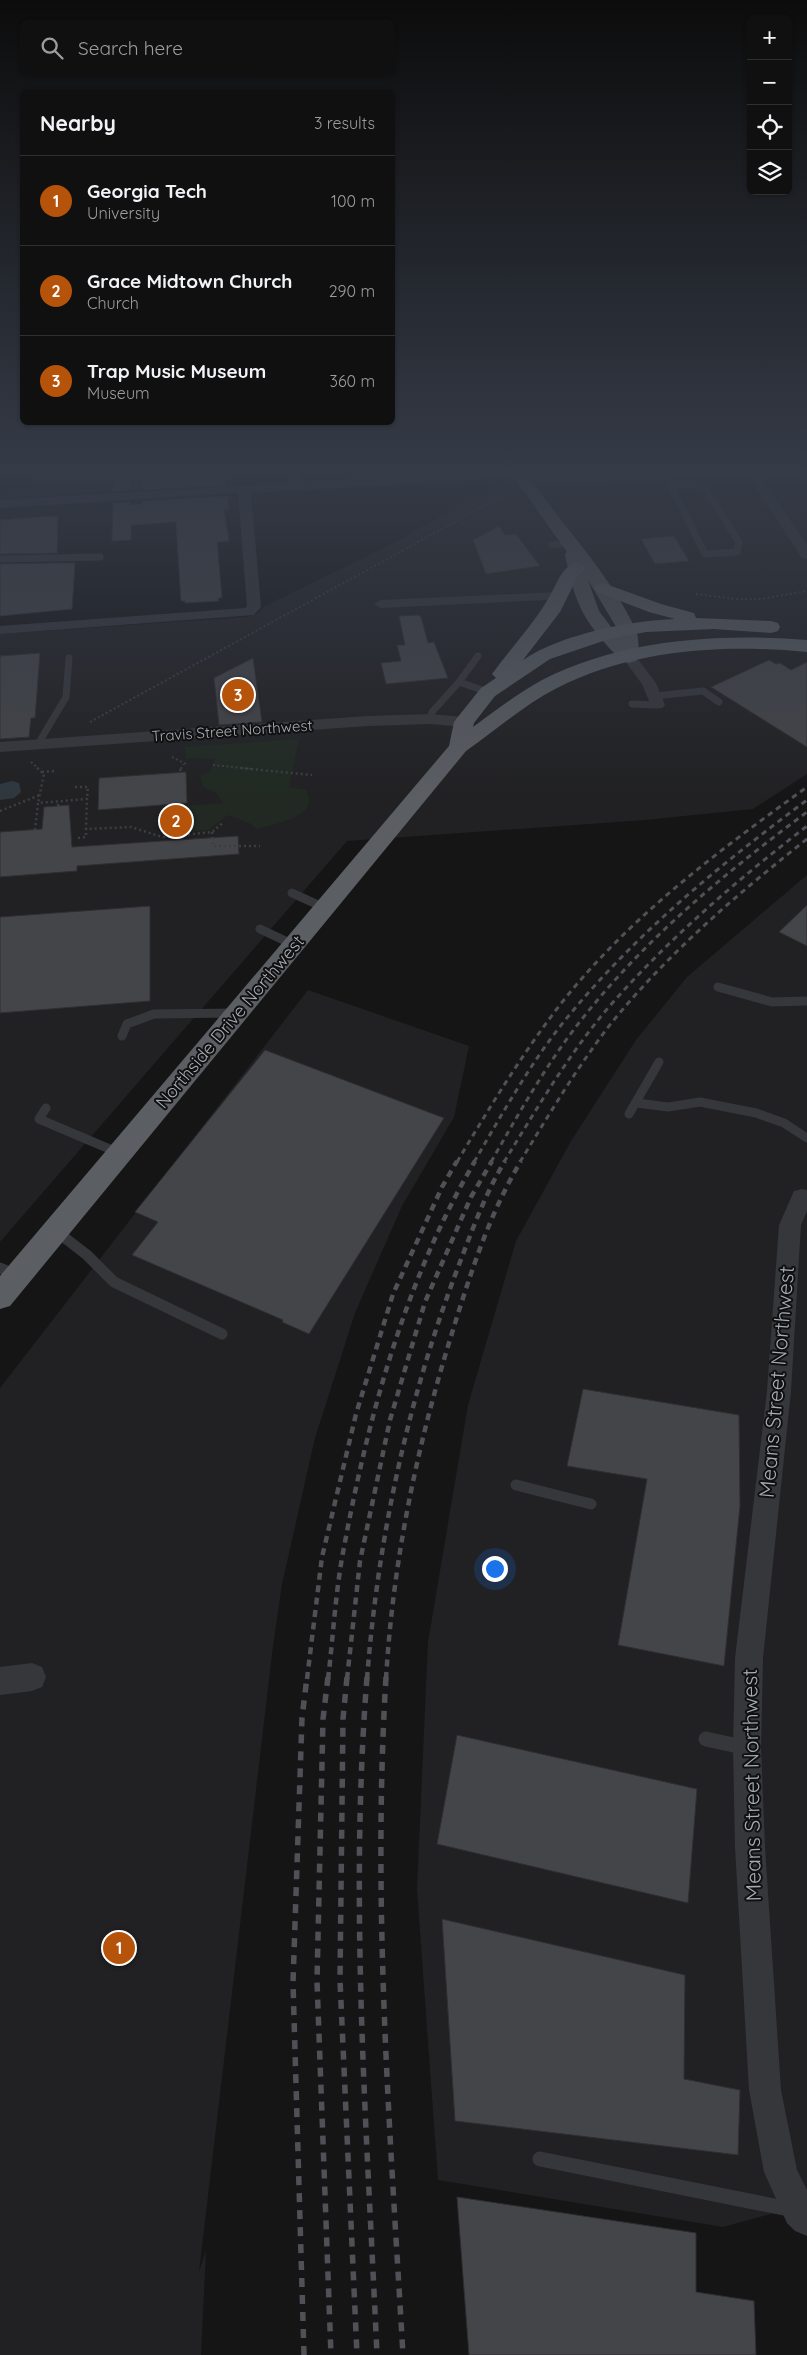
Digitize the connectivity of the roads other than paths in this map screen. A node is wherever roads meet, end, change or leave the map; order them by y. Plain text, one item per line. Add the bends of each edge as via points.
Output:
1 (252, 579) edge
2 (568, 579) edge
3 (579, 579) edge
4 (595, 579) edge
5 (603, 588) junction
6 (560, 596) junction
7 (381, 604) dead end
8 (714, 623) junction
9 (0, 630) edge
10 (627, 630) junction
11 (807, 631) edge
12 (605, 634) junction
13 (807, 646) edge
14 (478, 656) dead end
15 (630, 656) junction
16 (69, 658) dead end
17 (458, 682) junction
18 (488, 692) junction
19 (656, 701) junction
20 (719, 702) dead end
21 (632, 704) dead end
22 (430, 719) junction
23 (464, 722) junction
24 (38, 744) junction
25 (0, 747) edge
26 (459, 747) junction
27 (292, 893) dead end
28 (325, 908) junction
29 (260, 929) dead end
30 (294, 945) junction
31 (718, 987) dead end
32 (807, 1001) edge
33 (238, 1013) junction
34 (122, 1036) dead end
35 (659, 1062) dead end
36 (637, 1104) junction
37 (46, 1108) dead end
38 (629, 1114) dead end
39 (807, 1138) edge
40 (120, 1154) junction
41 (804, 1198) edge
42 (55, 1231) junction
43 (6, 1280) edge
44 (222, 1334) dead end
45 (516, 1485) dead end
46 (591, 1504) dead end
47 (32, 1677) dead end
48 (0, 1681) edge
49 (706, 1739) dead end
50 (746, 1748) junction
51 (540, 2159) dead end
52 (803, 2215) edge

1 - 9 street via 254,607 249,612
2 - 6 highway
3 - 12 main road via 586,608
4 - 5 main road
5 - 8 highway via 655,608
5 - 10 main road
6 - 7 street
6 - 18 highway
8 - 10 highway, Northside Drive Northwest via 670,624
8 - 11 highway, Northside Drive Northwest
10 - 12 highway, Northside Drive Northwest
10 - 15 main road
12 - 15 main road
12 - 18 highway, Northside Drive Northwest via 542,655
13 - 15 highway, Northside Drive Northwest via 720,644
14 - 17 lane
15 - 19 street
15 - 26 highway, Northside Drive Northwest via 585,669 545,687
16 - 24 lane via 66,697
17 - 18 lane
17 - 22 lane via 432,712
18 - 23 highway, Northside Drive Northwest
19 - 20 lane via 703,691
19 - 21 lane
22 - 23 street, Travis Street Northwest
22 - 24 street, Travis Street Northwest
23 - 26 highway, Northside Drive Northwest
24 - 25 street, Travis Street Northwest
26 - 28 highway, Northside Drive Northwest
27 - 28 lane
28 - 30 highway, Northside Drive Northwest
29 - 30 lane
30 - 33 highway, Northside Drive Northwest
31 - 32 lane via 764,1002 788,1005
33 - 34 lane via 154,1014 127,1024
33 - 40 highway, Northside Drive Northwest
35 - 36 lane
36 - 38 lane
36 - 39 lane via 668,1107 700,1102 784,1123
37 - 40 lane via 39,1119
40 - 42 highway, Northside Drive Northwest
41 - 50 street, Means Street Northwest via 790,1225 779,1391 749,1658
42 - 43 highway, Northside Drive Northwest
42 - 44 lane via 87,1255 114,1282
45 - 46 lane
47 - 48 street
49 - 50 lane
50 - 52 street, Means Street Northwest via 765,2090 781,2172
51 - 52 lane

